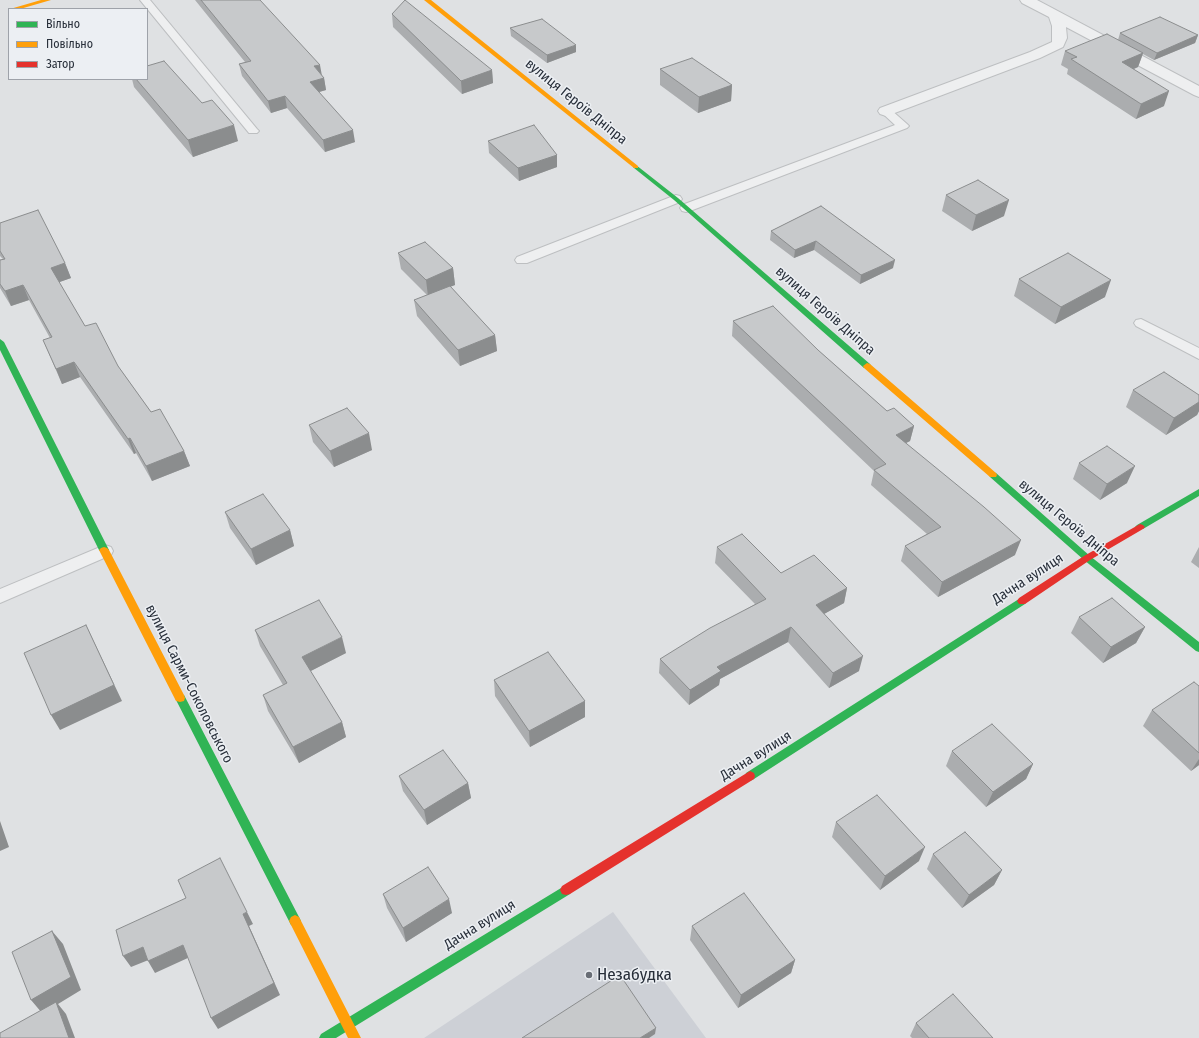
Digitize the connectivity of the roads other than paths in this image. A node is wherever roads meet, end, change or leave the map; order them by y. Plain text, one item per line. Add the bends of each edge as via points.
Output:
1 (48, 0) edge
2 (145, 0) edge
3 (428, 0) edge
4 (1027, 0) edge
5 (17, 8) edge
6 (1055, 15) junction
7 (1069, 44) junction
8 (1116, 48) junction
9 (1199, 92) edge
10 (886, 111) joint
11 (253, 131) dead end
12 (676, 200) junction
13 (686, 208) junction
14 (522, 260) dead end
15 (1141, 323) dead end
16 (0, 342) edge
17 (1199, 354) edge
18 (1199, 492) edge
19 (105, 552) junction
20 (1086, 558) junction
21 (0, 596) edge
22 (1199, 648) edge
23 (347, 1024) junction
24 (325, 1038) edge
25 (355, 1038) edge

1 - 5 street
2 - 11 lane
3 - 12 street, вулиця Героїв Дніпра
4 - 6 street
6 - 7 street via 1060,38
6 - 8 street
7 - 8 street
7 - 10 street
8 - 9 street
10 - 13 lane via 903,126
12 - 13 street, вулиця Героїв Дніпра
12 - 14 lane
13 - 20 street, вулиця Героїв Дніпра
15 - 17 lane
16 - 19 street, вулиця Сарми-Соколовського
18 - 20 street, Дачна вулиця
19 - 21 lane
19 - 23 street, вулиця Сарми-Соколовського
20 - 22 street, вулиця Героїв Дніпра
20 - 23 street, Дачна вулиця via 785,755
23 - 24 street, Дачна вулиця
23 - 25 street, вулиця Сарми-Соколовського

